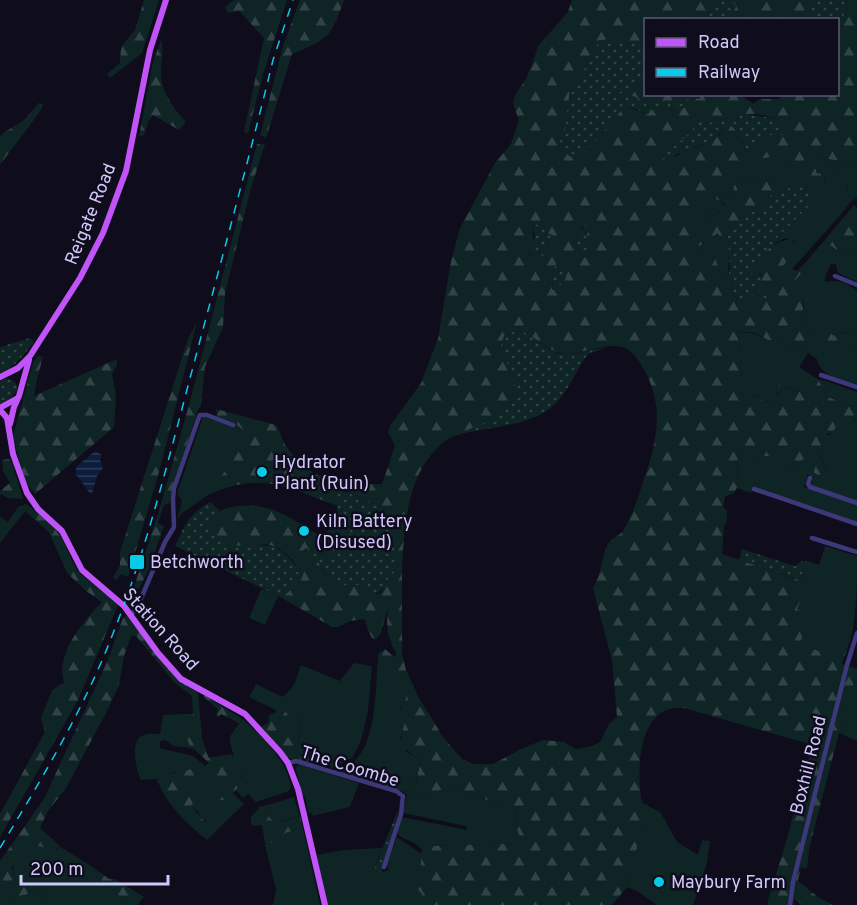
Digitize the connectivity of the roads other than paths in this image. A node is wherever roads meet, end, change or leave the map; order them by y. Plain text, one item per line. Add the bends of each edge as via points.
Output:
1 (166, 0) edge
2 (835, 276) dead end
3 (857, 285) edge
4 (30, 356) junction
5 (821, 375) dead end
6 (0, 377) edge
7 (15, 380) junction
8 (857, 387) edge
9 (17, 399) junction
10 (0, 409) edge
11 (233, 425) dead end
12 (10, 428) junction
13 (810, 478) dead end
14 (753, 489) dead end
15 (857, 503) edge
16 (857, 524) edge
17 (812, 538) dead end
18 (857, 552) edge
19 (131, 615) junction
20 (857, 633) edge
21 (288, 763) junction
22 (384, 867) dead end
23 (325, 905) edge
24 (789, 905) edge

1 - 4 main road, Reigate Road via 150,50 122,185 80,278
2 - 3 street
4 - 7 main road, Reigate Road
4 - 7 main road, Reigate Road
5 - 8 street
6 - 7 main road
7 - 9 main road, Station Road
9 - 10 main road
9 - 12 main road, Station Road
10 - 12 main road, Station Road
11 - 19 street via 200,415 174,488 174,527
12 - 19 main road, Station Road via 13,454 27,493 62,531 82,570
13 - 15 street via 810,488
14 - 16 street
17 - 18 street
19 - 21 main road, Station Road via 181,679 245,714
20 - 24 street, Boxhill Road
21 - 22 street, The Coombe via 296,761 403,796
21 - 23 main road

